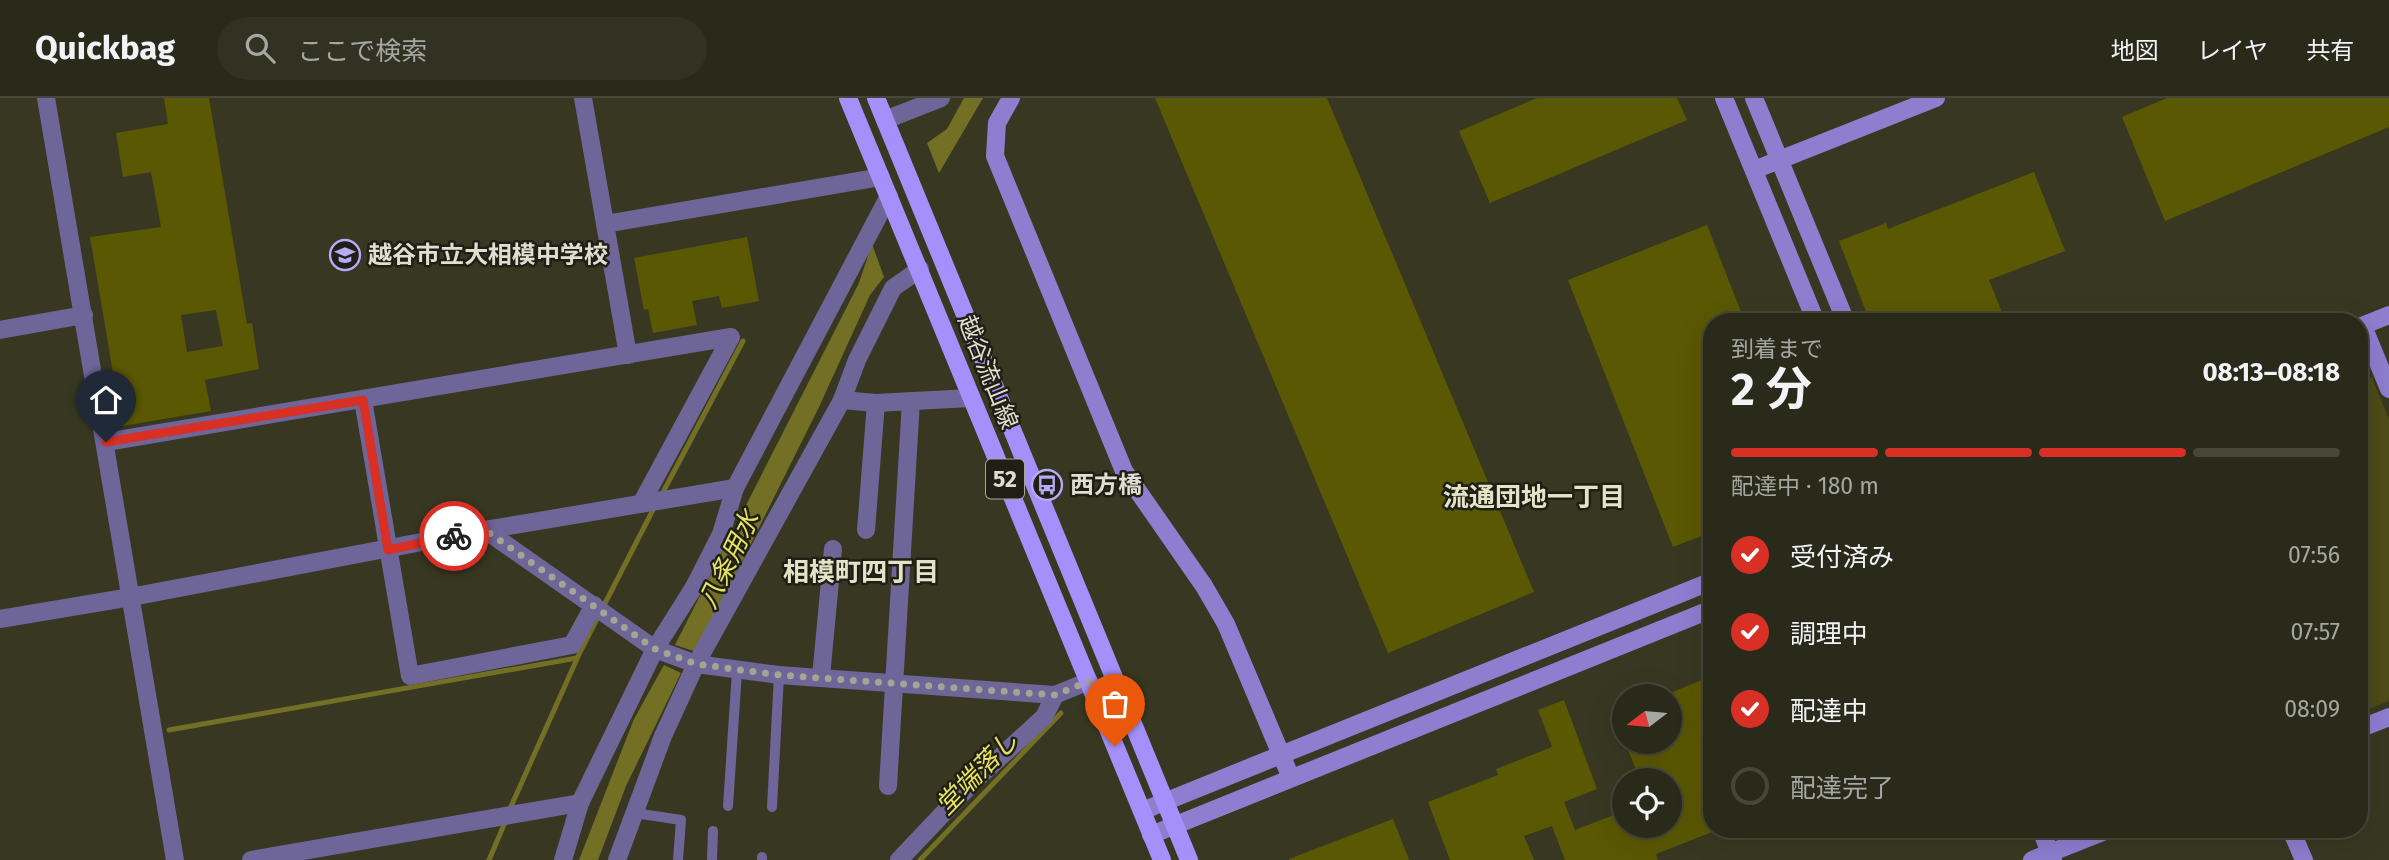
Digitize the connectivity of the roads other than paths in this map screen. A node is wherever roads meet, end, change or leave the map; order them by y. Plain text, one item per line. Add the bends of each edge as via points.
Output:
1 (46, 98) edge
2 (583, 98) edge
3 (848, 98) edge
4 (876, 98) edge
5 (942, 98) edge
6 (1011, 98) edge
7 (1724, 98) edge
8 (1754, 98) edge
9 (1936, 98) edge
10 (885, 120) junction
11 (1779, 160) junction
12 (1754, 170) junction
13 (881, 177) junction
14 (888, 195) junction
15 (605, 224) junction
16 (920, 269) junction
17 (1812, 313) edge
18 (1842, 313) edge
19 (84, 315) junction
20 (2389, 315) edge
21 (2368, 324) edge
22 (0, 330) edge
23 (2368, 344) edge
24 (628, 355) junction
25 (2389, 389) edge
26 (971, 398) junction
27 (363, 400) junction
28 (842, 400) junction
29 (911, 401) junction
30 (876, 403) junction
31 (106, 442) junction
32 (735, 488) junction
33 (641, 504) junction
34 (485, 530) junction
35 (866, 530) dead end
36 (833, 549) dead end
37 (388, 550) junction
38 (1703, 585) edge
39 (131, 597) junction
40 (593, 605) junction
41 (1703, 614) edge
42 (0, 619) edge
43 (660, 651) junction
44 (692, 662) junction
45 (737, 671) junction
46 (779, 675) junction
47 (821, 677) junction
48 (892, 681) junction
49 (1089, 681) junction
50 (1055, 695) junction
51 (2389, 717) edge
52 (2368, 725) edge
53 (1281, 754) junction
54 (1291, 778) junction
55 (888, 786) dead end
56 (1166, 802) junction
57 (580, 803) junction
58 (728, 806) dead end
59 (772, 807) dead end
60 (1142, 811) junction
61 (635, 813) junction
62 (1175, 825) junction
63 (713, 831) dead end
64 (1151, 835) junction
65 (2044, 838) edge
66 (2091, 838) edge
67 (2294, 838) edge
68 (2052, 856) edge
69 (175, 860) edge
70 (251, 860) edge
71 (563, 860) edge
72 (617, 860) edge
73 (678, 860) edge
74 (712, 860) edge
75 (900, 860) edge
76 (1162, 860) edge
77 (1189, 860) edge
78 (2032, 860) edge
79 (2304, 860) edge

1 - 19 street
2 - 15 street
3 - 13 main road, 越谷流山線 / 52
4 - 10 main road, 越谷流山線 / 52
5 - 10 street
6 - 53 street via 997,123 995,156 1124,471 1226,624
7 - 12 street
8 - 11 street
9 - 11 street
10 - 56 main road, 越谷流山線 / 52
11 - 12 street
11 - 18 street
12 - 17 street
13 - 14 main road, 越谷流山線 / 52
13 - 15 street
14 - 16 main road, 越谷流山線 / 52
14 - 32 street
15 - 24 street
16 - 26 main road, 越谷流山線 / 52
16 - 28 street via 893,288
19 - 22 street
19 - 31 street
20 - 21 street
23 - 25 street
24 - 27 street
24 - 33 street via 731,337
26 - 29 street
26 - 49 main road, 越谷流山線 / 52
27 - 31 street
27 - 37 street
28 - 30 street
28 - 44 street
29 - 30 street
29 - 48 street
30 - 35 street
31 - 39 street
32 - 33 street
32 - 43 street via 721,534
33 - 34 street
34 - 37 street
34 - 40 street
36 - 47 street
37 - 39 street
37 - 40 street via 410,676 572,645
38 - 53 street
39 - 42 street
39 - 69 street
40 - 43 street
41 - 54 street
43 - 44 street
43 - 57 street
44 - 45 street
44 - 61 street
45 - 46 street
45 - 58 lane
46 - 47 street
46 - 59 lane
47 - 48 street
48 - 50 street
48 - 55 street
49 - 50 street
49 - 60 main road, 越谷流山線 / 52
50 - 75 street via 1044,718 973,782
51 - 52 street
53 - 54 street
53 - 56 street
54 - 62 street
56 - 60 street
56 - 62 main road, 越谷流山線 / 52
57 - 70 street
57 - 71 street
60 - 64 main road, 越谷流山線 / 52
61 - 72 street
61 - 73 lane via 681,820
62 - 64 street
62 - 77 main road, 越谷流山線 / 52
63 - 74 lane
64 - 76 main road, 越谷流山線 / 52
65 - 68 street
66 - 68 street
67 - 79 street
68 - 78 street

